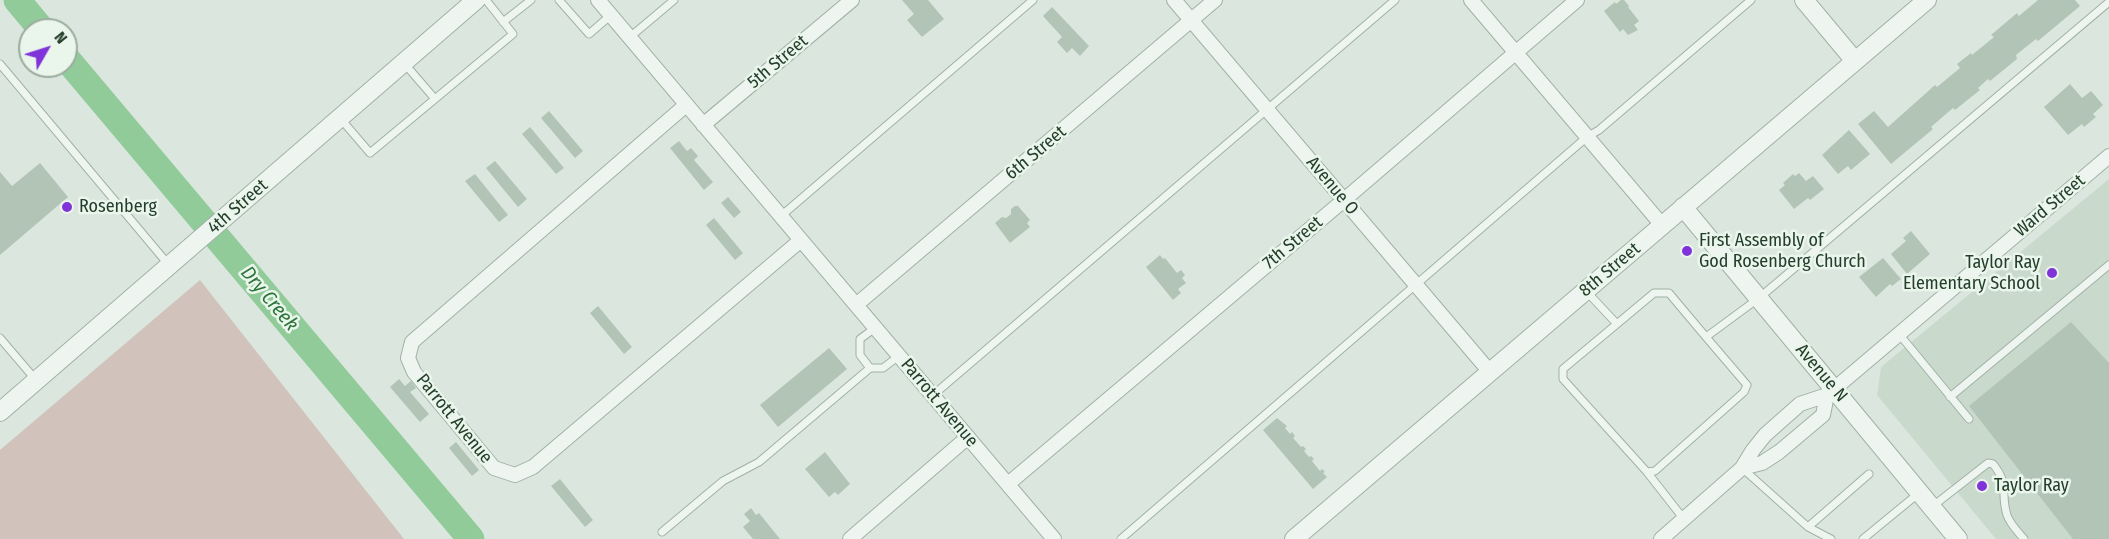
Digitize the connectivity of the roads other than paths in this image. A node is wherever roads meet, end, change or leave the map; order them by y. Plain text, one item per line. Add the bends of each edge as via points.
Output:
1 (476, 0) edge
2 (486, 0) edge
3 (531, 0) edge
4 (559, 0) edge
5 (598, 0) edge
6 (674, 0) edge
7 (852, 0) edge
8 (1033, 0) edge
9 (1174, 0) edge
10 (1215, 0) edge
11 (1395, 0) edge
12 (1471, 0) edge
13 (1577, 0) edge
14 (1751, 0) edge
15 (1804, 0) edge
16 (1927, 0) edge
17 (2109, 2) edge
18 (611, 15) junction
19 (1191, 20) junction
20 (503, 22) junction
21 (629, 38) junction
22 (1516, 53) junction
23 (1855, 61) junction
24 (404, 63) junction
25 (0, 64) edge
26 (435, 99) junction
27 (686, 105) junction
28 (1267, 109) junction
29 (340, 118) junction
30 (703, 125) junction
31 (1587, 137) junction
32 (2109, 156) edge
33 (1344, 200) junction
34 (1683, 207) junction
35 (781, 216) junction
36 (1662, 225) junction
37 (801, 240) junction
38 (2109, 265) edge
39 (169, 266) junction
40 (1416, 285) junction
41 (1586, 291) junction
42 (1759, 298) junction
43 (856, 305) junction
44 (1617, 324) junction
45 (875, 328) junction
46 (1899, 334) junction
47 (1706, 337) junction
48 (0, 338) edge
49 (899, 356) junction
50 (870, 368) junction
51 (1490, 372) junction
52 (37, 381) junction
53 (1830, 392) junction
54 (933, 396) junction
55 (1950, 397) junction
56 (1, 409) edge
57 (1968, 419) dead end
58 (968, 437) junction
59 (1742, 468) junction
60 (1647, 471) junction
61 (1869, 474) dead end
62 (1008, 484) junction
63 (1920, 493) junction
64 (1932, 507) junction
65 (1683, 518) junction
66 (1808, 526) junction
67 (662, 532) dead end
68 (850, 539) edge
69 (1054, 539) edge
70 (1121, 539) edge
71 (1294, 539) edge
72 (1661, 539) edge
73 (1831, 539) edge
74 (1863, 539) edge
75 (1958, 539) edge
76 (2024, 539) edge

1 - 24 street, 4th Street
2 - 20 lane
3 - 20 lane
4 - 18 lane via 588,34
5 - 18 street, Parrott Avenue
6 - 21 lane
7 - 30 street, 5th Street
8 - 35 lane
9 - 19 street, Avenue O
10 - 19 street, 6th Street
11 - 28 lane
12 - 22 street
13 - 22 street, 7th Street
14 - 31 lane
15 - 23 street
16 - 23 street, 8th Street
17 - 42 lane
18 - 21 street, Parrott Avenue
19 - 28 street, Avenue O
19 - 43 street, 6th Street
20 - 26 lane via 513,34
21 - 27 street, Parrott Avenue
22 - 31 street
22 - 33 street, 7th Street
23 - 34 street, 8th Street
24 - 26 lane
24 - 29 street, 4th Street
25 - 39 lane
26 - 29 lane via 370,153
27 - 30 street, Parrott Avenue
27 - 37 street, Parrott Avenue via 412,342 408,358 414,372 494,468 515,475 533,467
28 - 33 street, Avenue O
28 - 54 lane
29 - 39 street, 4th Street
30 - 35 street, Parrott Avenue
31 - 36 street
31 - 40 lane
32 - 46 street, Ward Street
33 - 40 street, Avenue O
33 - 62 street, 7th Street
34 - 36 street, 8th Street
34 - 42 street, Avenue N
35 - 37 street, Parrott Avenue
36 - 41 street, 8th Street
37 - 43 street, Parrott Avenue
38 - 55 lane
39 - 52 street, 4th Street
40 - 51 street, Avenue O
40 - 70 lane
41 - 44 lane
41 - 51 street, 8th Street
42 - 47 lane
42 - 53 street, Avenue N
43 - 45 street, Parrott Avenue
44 - 47 lane via 1654,293 1670,293
44 - 60 lane via 1563,369 1563,379
45 - 49 street, Parrott Avenue
45 - 50 lane via 860,339 860,355
46 - 53 street, Ward Street
46 - 55 lane
47 - 60 lane via 1747,385 1744,392 1655,471
48 - 52 lane
49 - 50 lane via 883,368
49 - 54 street, Parrott Avenue
50 - 67 lane via 759,462 723,481
51 - 71 street, 8th Street
52 - 56 street, 4th Street
53 - 59 street, Ward Street via 1800,404 1766,435
53 - 59 street, Ward Street via 1823,415 1814,423 1762,463
53 - 63 street, Avenue N
54 - 58 street, Parrott Avenue
55 - 57 lane
58 - 62 street, Parrott Avenue
58 - 68 street
59 - 65 street, Ward Street
59 - 66 lane
60 - 65 lane
61 - 66 lane
62 - 69 street, Parrott Avenue
63 - 64 street, Avenue N
63 - 74 lane
64 - 75 street, Avenue N
64 - 76 lane via 1988,463 1993,464 2003,480 2006,514
65 - 72 street, Ward Street
66 - 73 lane

